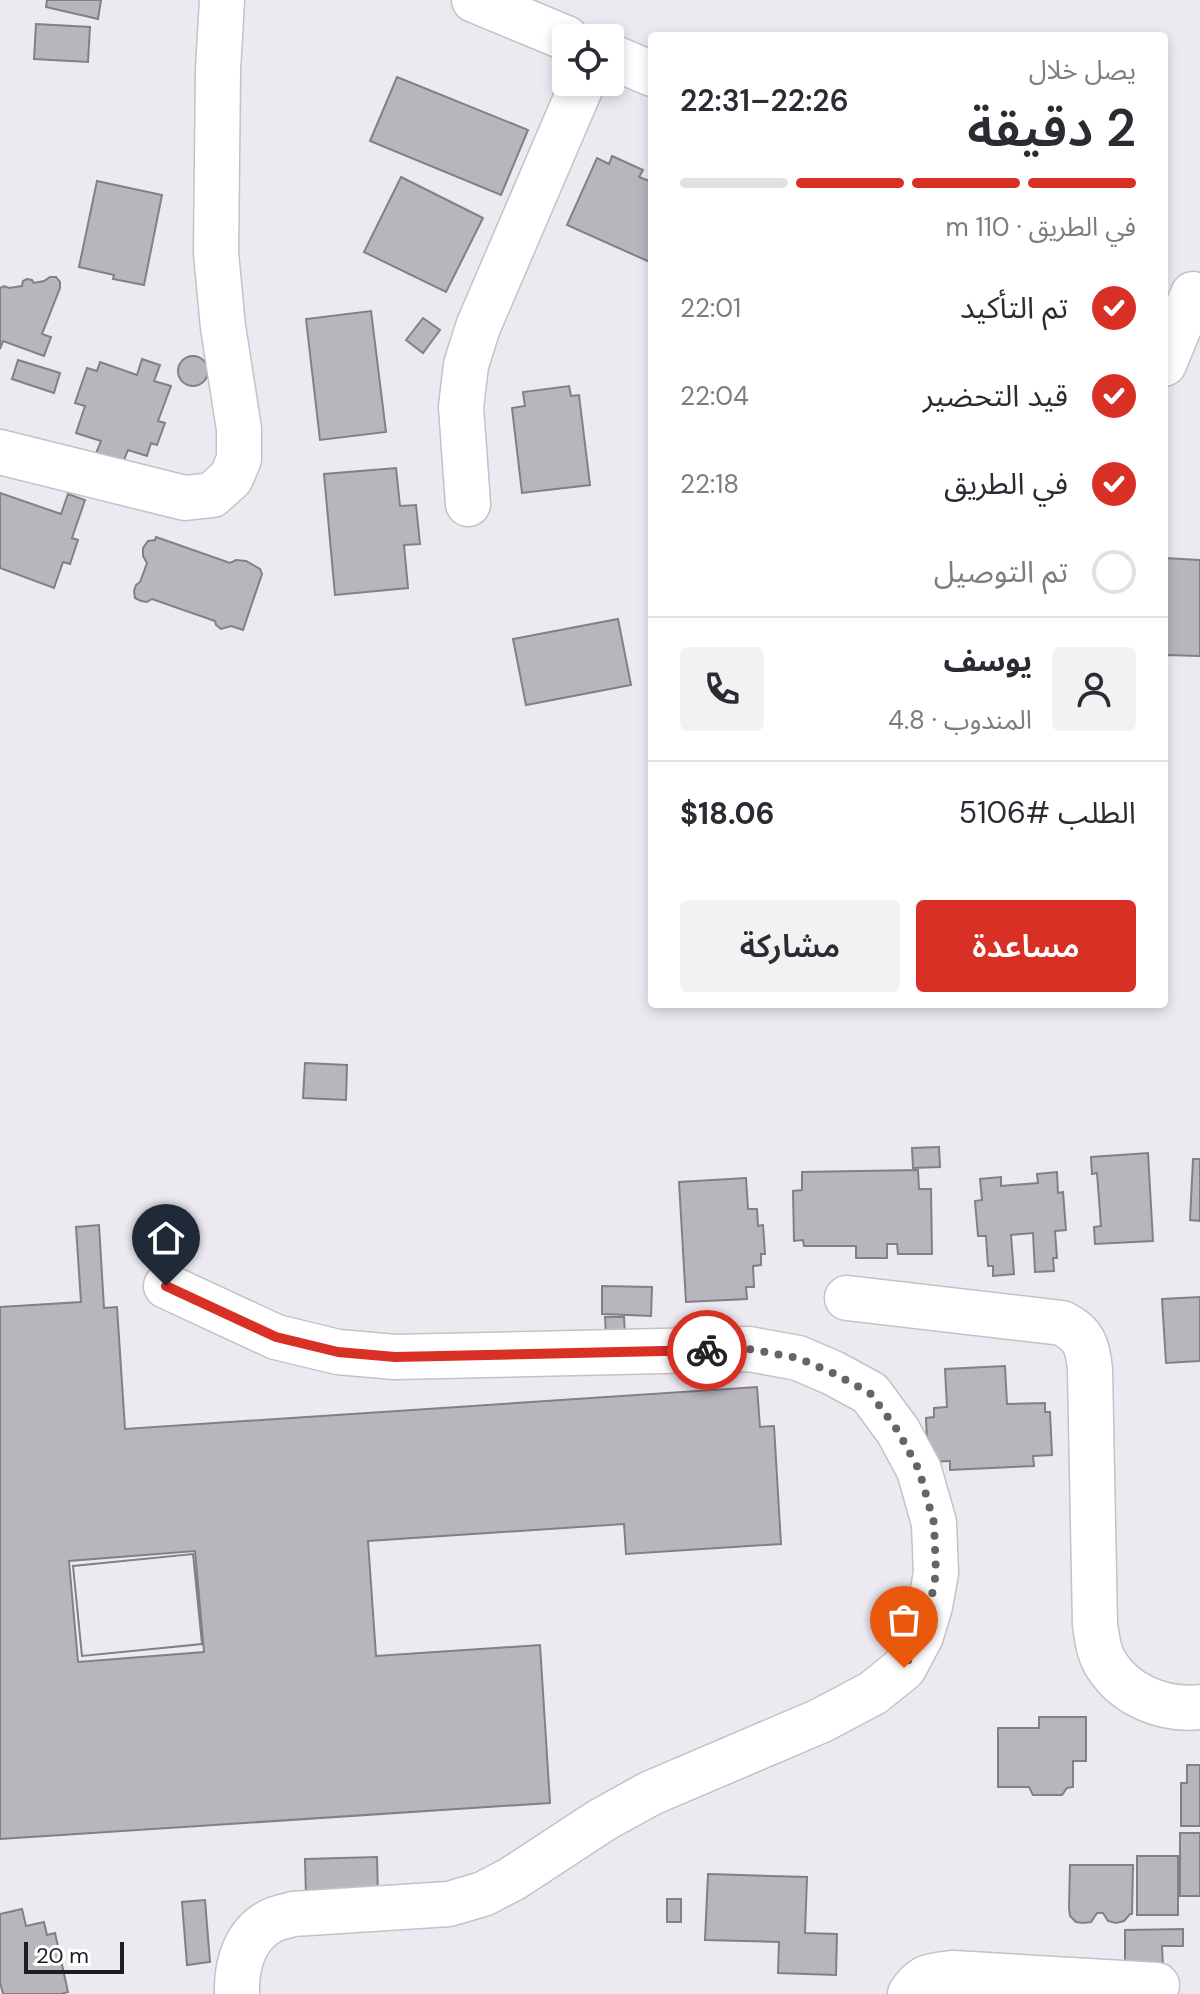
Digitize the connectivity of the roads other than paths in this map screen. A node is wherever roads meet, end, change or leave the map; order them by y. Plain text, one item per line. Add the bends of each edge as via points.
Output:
1 (222, 0) edge
2 (474, 0) edge
3 (552, 32) edge
4 (624, 62) edge
5 (648, 72) edge
6 (577, 96) edge
7 (1186, 291) edge
8 (1168, 351) edge
9 (0, 452) edge
10 (468, 504) dead end
11 (166, 1286) dead end
12 (847, 1298) dead end
13 (1200, 1707) edge
14 (1157, 1985) dead end
15 (237, 1994) edge
16 (910, 1994) edge

1 - 9 street via 216,253 239,429 239,459 231,478 212,495 185,498
2 - 3 street
4 - 5 street
6 - 10 street via 466,365 461,407
7 - 8 street
11 - 15 street via 276,1337 338,1352 395,1357 749,1349 798,1358 870,1393 919,1470 934,1523 936,1573 921,1636 904,1668 873,1693 651,1793 483,1894 449,1904 293,1914 273,1920 244,1947
12 - 13 street via 1062,1323 1076,1331 1089,1354 1098,1646 1113,1673 1139,1696 1159,1704
14 - 16 street via 953,1973 930,1976

